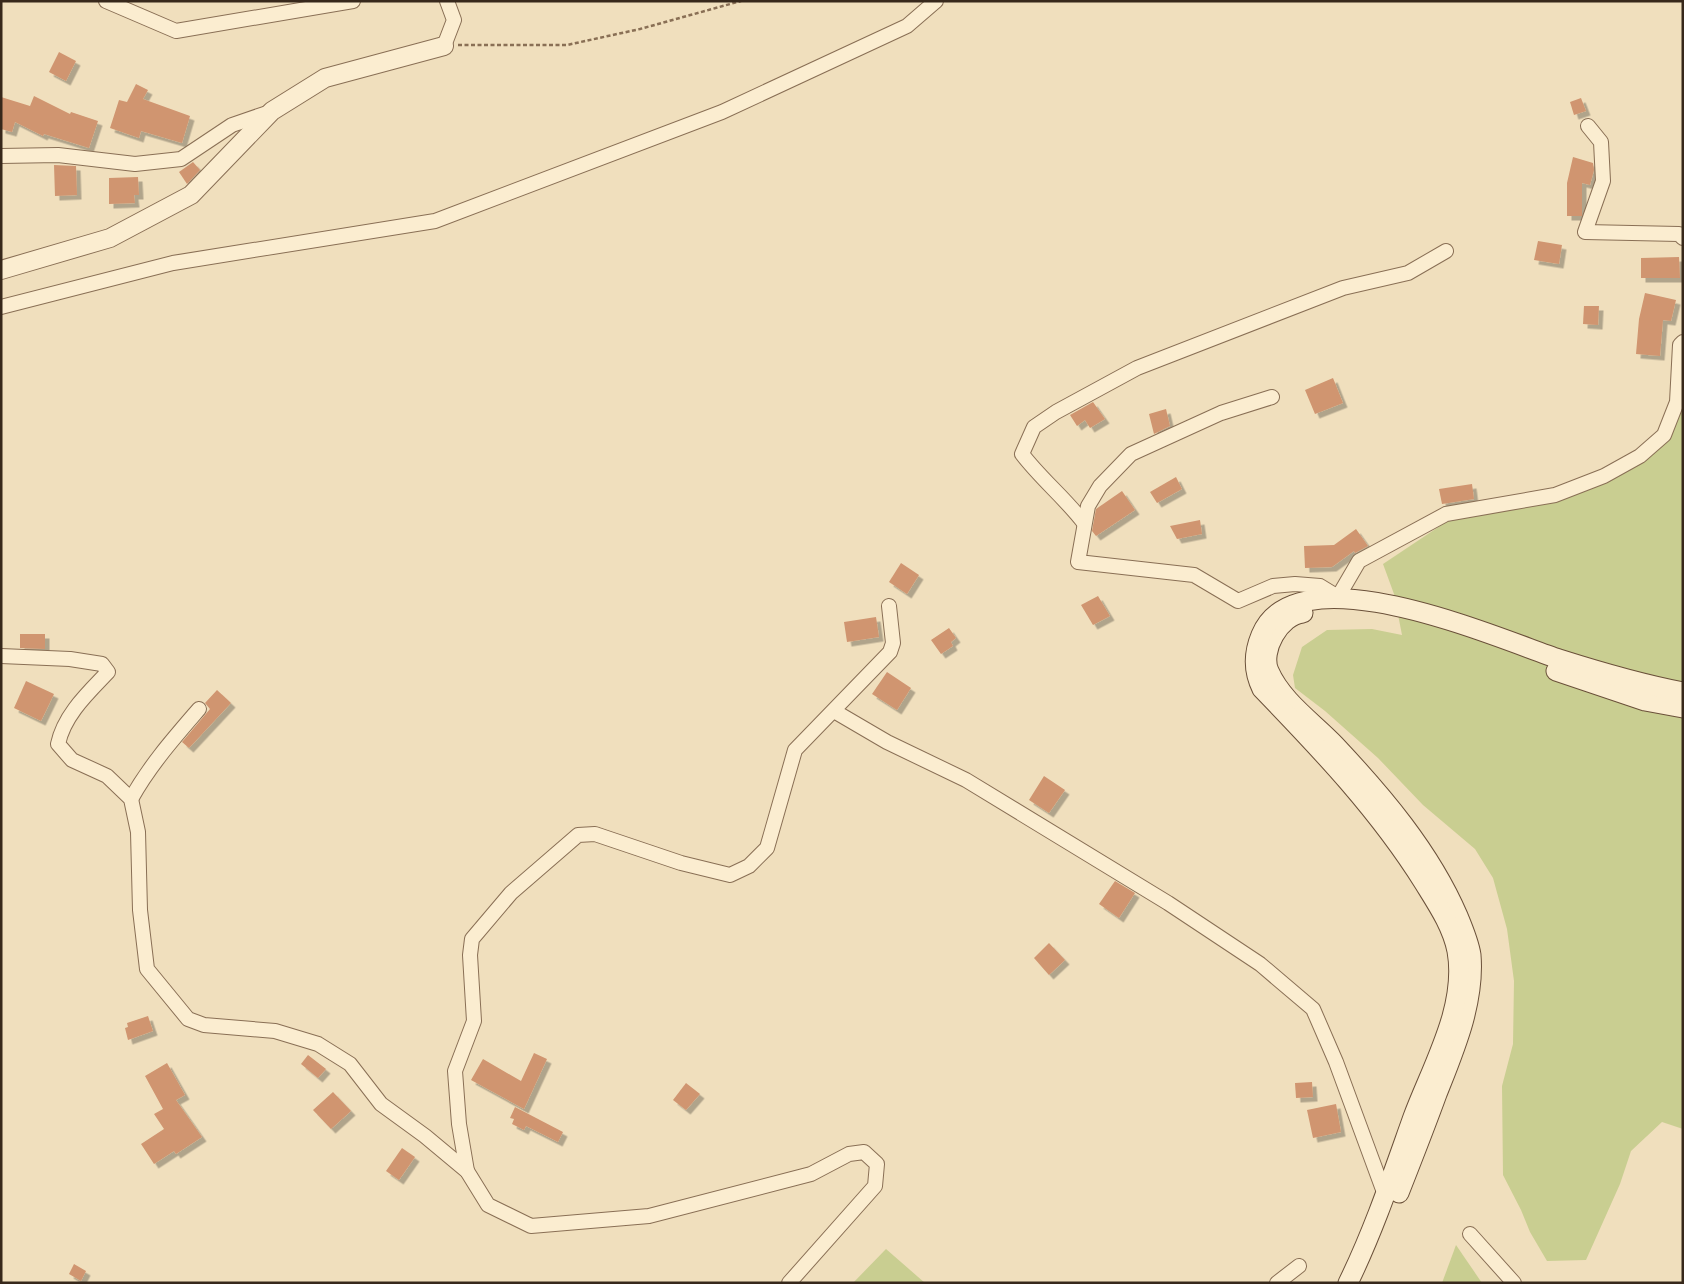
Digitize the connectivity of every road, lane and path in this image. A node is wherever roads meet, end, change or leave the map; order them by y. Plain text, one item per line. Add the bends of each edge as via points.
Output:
1 (106, 1) edge
2 (354, 1) edge
3 (447, 1) edge
4 (741, 1) edge
5 (936, 1) edge
6 (444, 46) junction
7 (272, 111) junction
8 (1588, 126) dead end
9 (1, 156) edge
10 (1683, 238) edge
11 (1446, 251) dead end
12 (1, 270) edge
13 (1, 307) edge
14 (1683, 342) edge
15 (1272, 397) dead end
16 (1084, 523) junction
17 (1338, 597) junction
18 (889, 606) dead end
19 (1, 656) edge
20 (1683, 692) edge
21 (1683, 708) edge
22 (199, 709) dead end
23 (834, 711) junction
24 (131, 799) junction
25 (467, 1171) junction
26 (1385, 1195) junction
27 (1470, 1234) dead end
28 (1299, 1266) dead end
29 (789, 1283) edge
30 (1277, 1283) edge
31 (1348, 1283) edge
32 (1358, 1283) edge
33 (1514, 1283) edge

1 - 2 street via 176,31
3 - 6 street via 454,20
4 - 6 path via 567,45
5 - 13 street via 907,26 722,112 434,221 173,263
6 - 7 street via 325,78
7 - 9 street via 232,125 181,159 135,164 58,155
7 - 12 street via 191,196 110,238
8 - 10 street via 1601,142 1603,182 1585,232 1679,234
11 - 16 street via 1408,273 1343,288 1137,368 1034,427 1022,454 1036,473 1066,499
14 - 17 street via 1680,345 1677,402 1664,435 1640,456 1604,476 1555,495 1446,514 1359,560
15 - 16 street via 1221,413 1131,454 1100,486 1088,506
16 - 17 street via 1078,562 1194,574 1238,601 1274,586 1294,584 1320,586
17 - 20 main road via 1430,614 1602,672
17 - 26 main road via 1302,601 1271,618 1258,643 1256,676 1262,689 1329,758 1387,828 1442,912 1457,952 1458,972 1450,1019
18 - 23 street via 894,643 890,652
19 - 24 street via 102,664 108,672 61,729 58,744 72,760 107,776
21 - 32 main road via 1645,701 1449,633 1359,611 1332,609 1299,613 1277,632 1266,661 1270,672 1281,690 1335,745 1421,848 1454,908 1470,953 1468,996 1449,1063 1394,1206
22 - 24 street via 163,750
23 - 25 street via 795,750 767,848 749,866 730,874 681,863 595,834 578,836 510,893 472,939 474,1021 456,1071 459,1124
23 - 26 street via 887,742 966,780 1168,903 1260,964 1313,1009
24 - 25 street via 138,832 140,910 147,969 188,1018 204,1025 275,1030 318,1044 350,1064 381,1104
25 - 29 street via 488,1205 532,1226 649,1216 811,1174 849,1154 864,1152 878,1164 875,1186
26 - 31 main road
27 - 33 street
28 - 30 street

